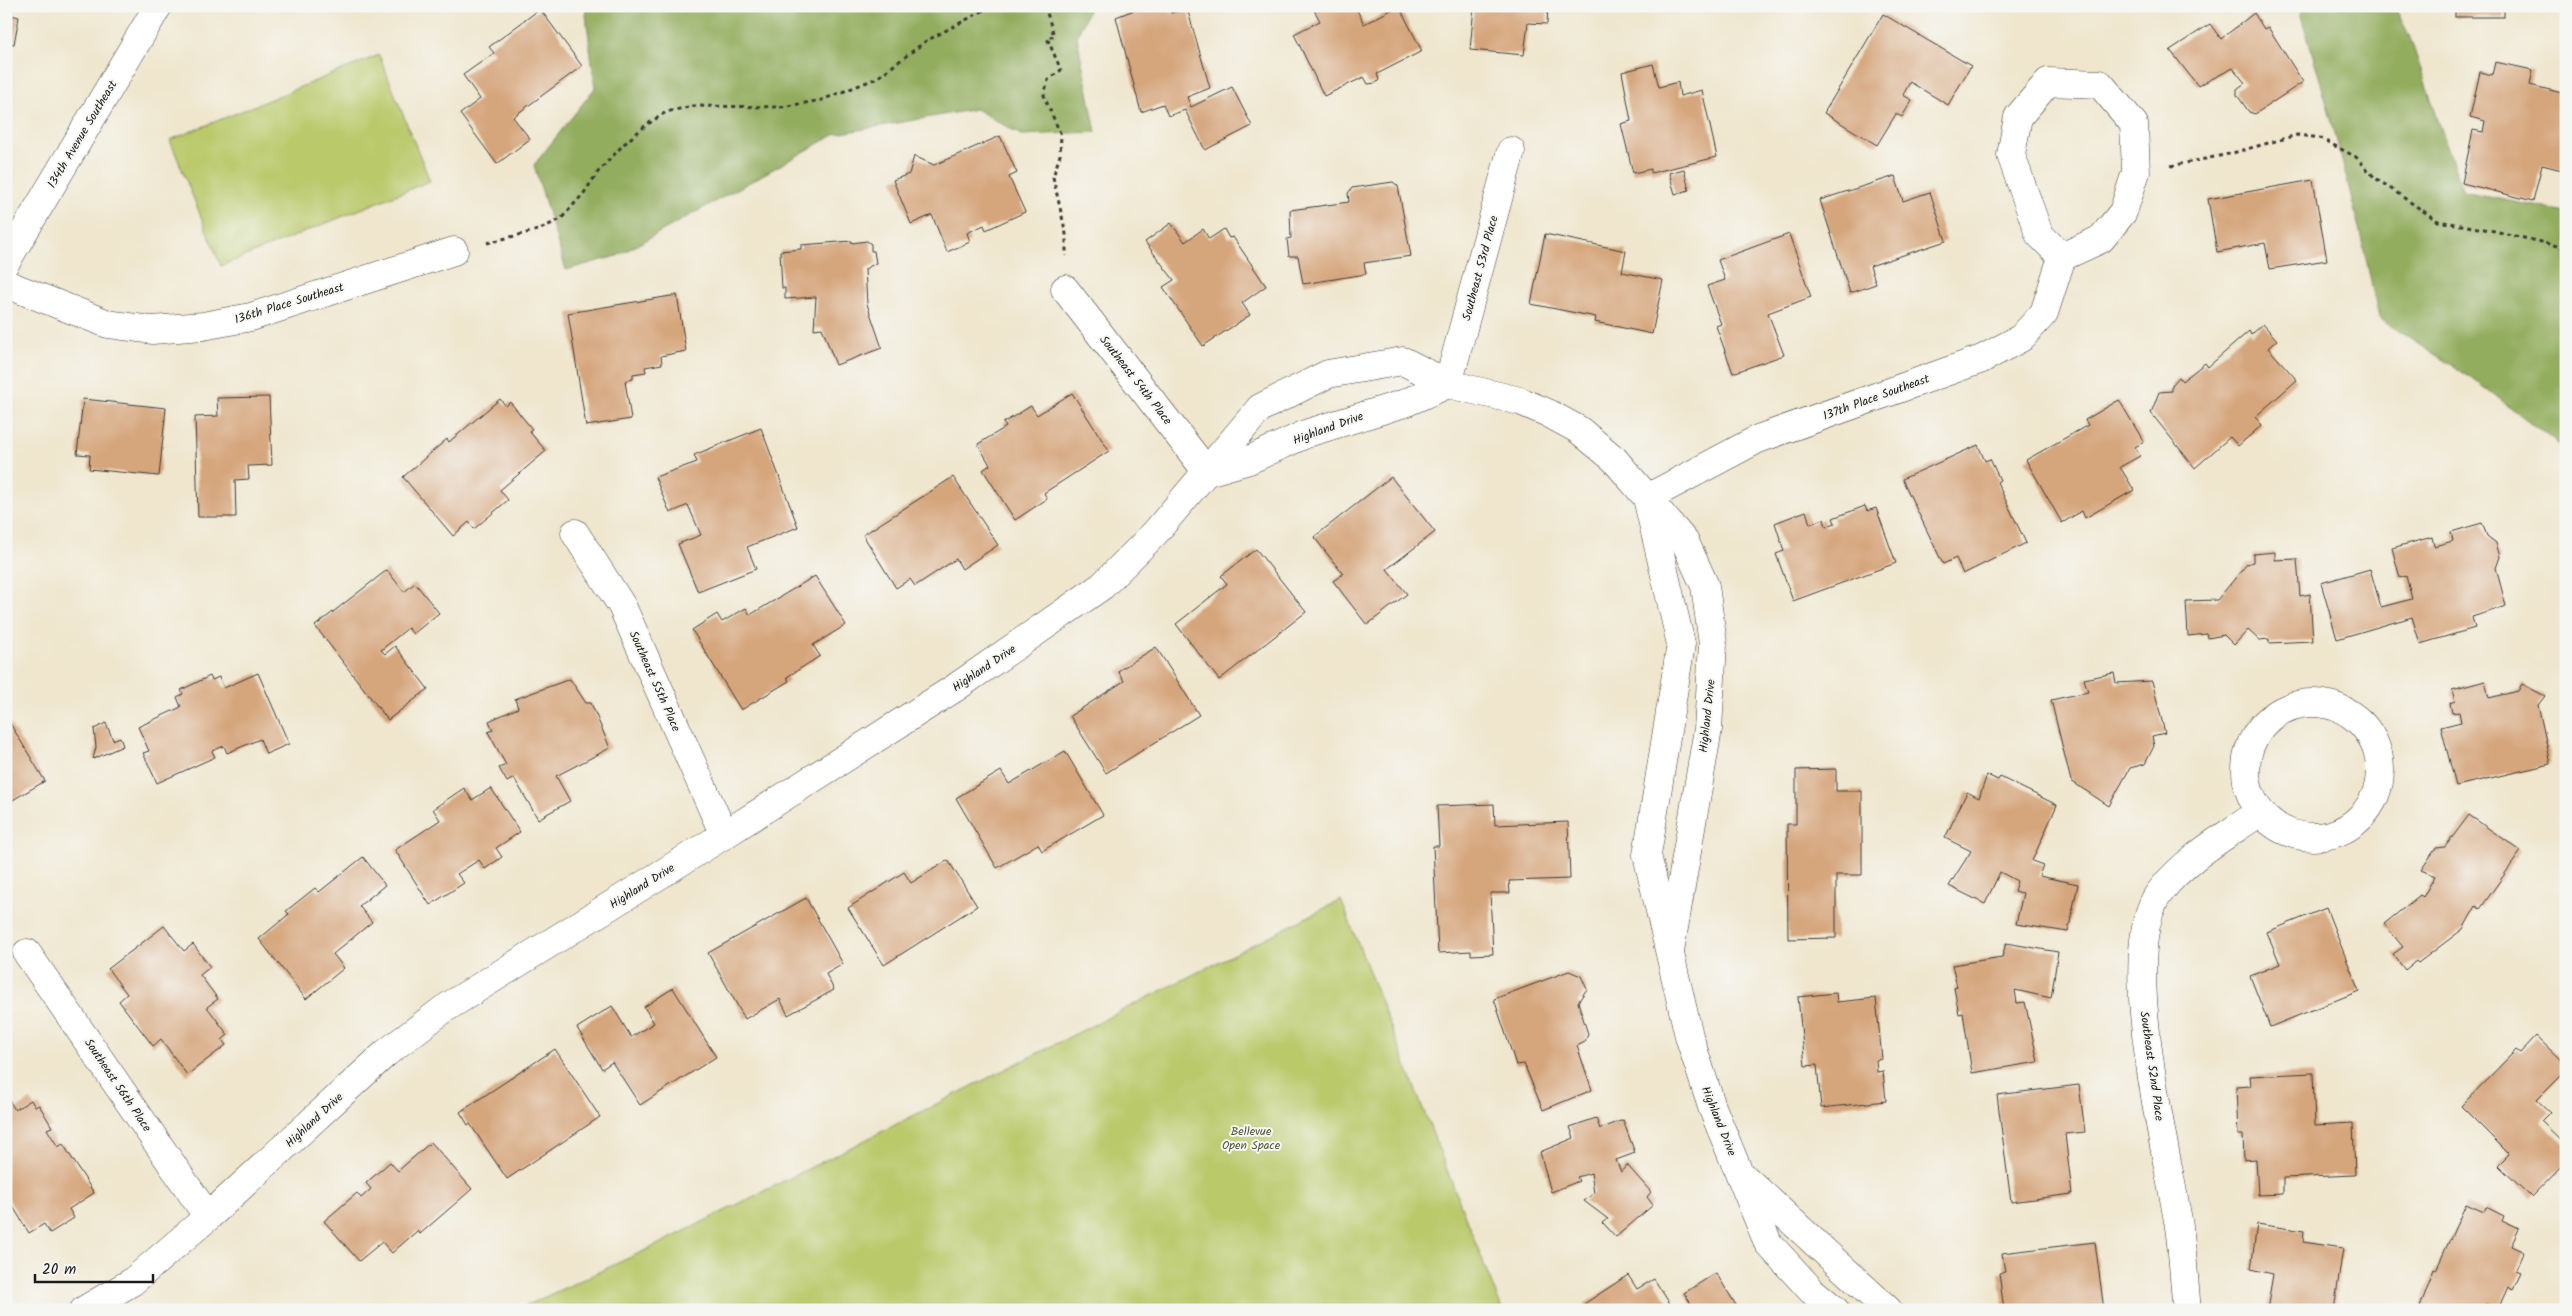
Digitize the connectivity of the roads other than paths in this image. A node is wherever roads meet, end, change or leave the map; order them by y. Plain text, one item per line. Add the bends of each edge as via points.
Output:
1 (158, 6) edge
2 (1511, 151) dead end
3 (454, 251) road end
4 (2062, 256) junction
5 (6, 262) edge
6 (6, 284) edge
7 (1065, 289) road end
8 (1448, 384) junction
9 (1207, 472) junction
10 (1647, 498) junction
11 (575, 533) dead end
12 (2260, 812) junction
13 (724, 835) junction
14 (1670, 951) junction
15 (27, 953) dead end
16 (1741, 1174) junction
17 (208, 1217) junction
18 (84, 1310) edge
19 (1835, 1310) edge
20 (1888, 1310) edge
21 (2186, 1310) edge

1 - 5 street, 134th Avenue Southeast
2 - 8 street, Southeast 53rd Place
3 - 6 street, 136th Place Southeast via 251,317 203,326 152,330 108,324
4 - 4 street via 2101,239 2123,212 2136,172 2134,124 2100,84 2048,82 2018,117 2011,156 2039,234
4 - 10 street, 137th Place Southeast via 2044,313 2021,338 1982,359 1758,439
7 - 9 street, Southeast 54th Place
8 - 9 street, Highland Drive via 1405,403 1308,433 1249,460
8 - 9 street, Highland Drive via 1403,362 1328,374 1260,408
8 - 10 street, Highland Drive via 1520,401 1579,430 1614,459
9 - 13 street, Highland Drive via 1155,534 1102,586 955,688
10 - 14 street, Highland Drive via 1681,644 1647,854
10 - 14 street, Highland Drive via 1685,542 1705,586 1713,644 1708,729
11 - 13 street, Southeast 55th Place via 622,606
12 - 12 street via 2249,792 2246,769 2250,746 2261,726 2279,712 2301,703 2331,706 2345,711 2364,725 2376,744 2381,767 2378,790 2368,810 2352,826 2331,836 2311,838 2292,835 2274,826
12 - 21 street, Southeast 52nd Place via 2193,859 2159,893 2146,924 2141,969 2144,1029 2179,1228
13 - 17 street, Highland Drive via 444,1009 386,1053
14 - 16 street, Highland Drive via 1689,1036 1712,1108
15 - 17 street, Southeast 56th Place
16 - 19 street, Highland Drive via 1768,1243
16 - 20 street, Highland Drive
17 - 18 street, Highland Drive via 132,1282

